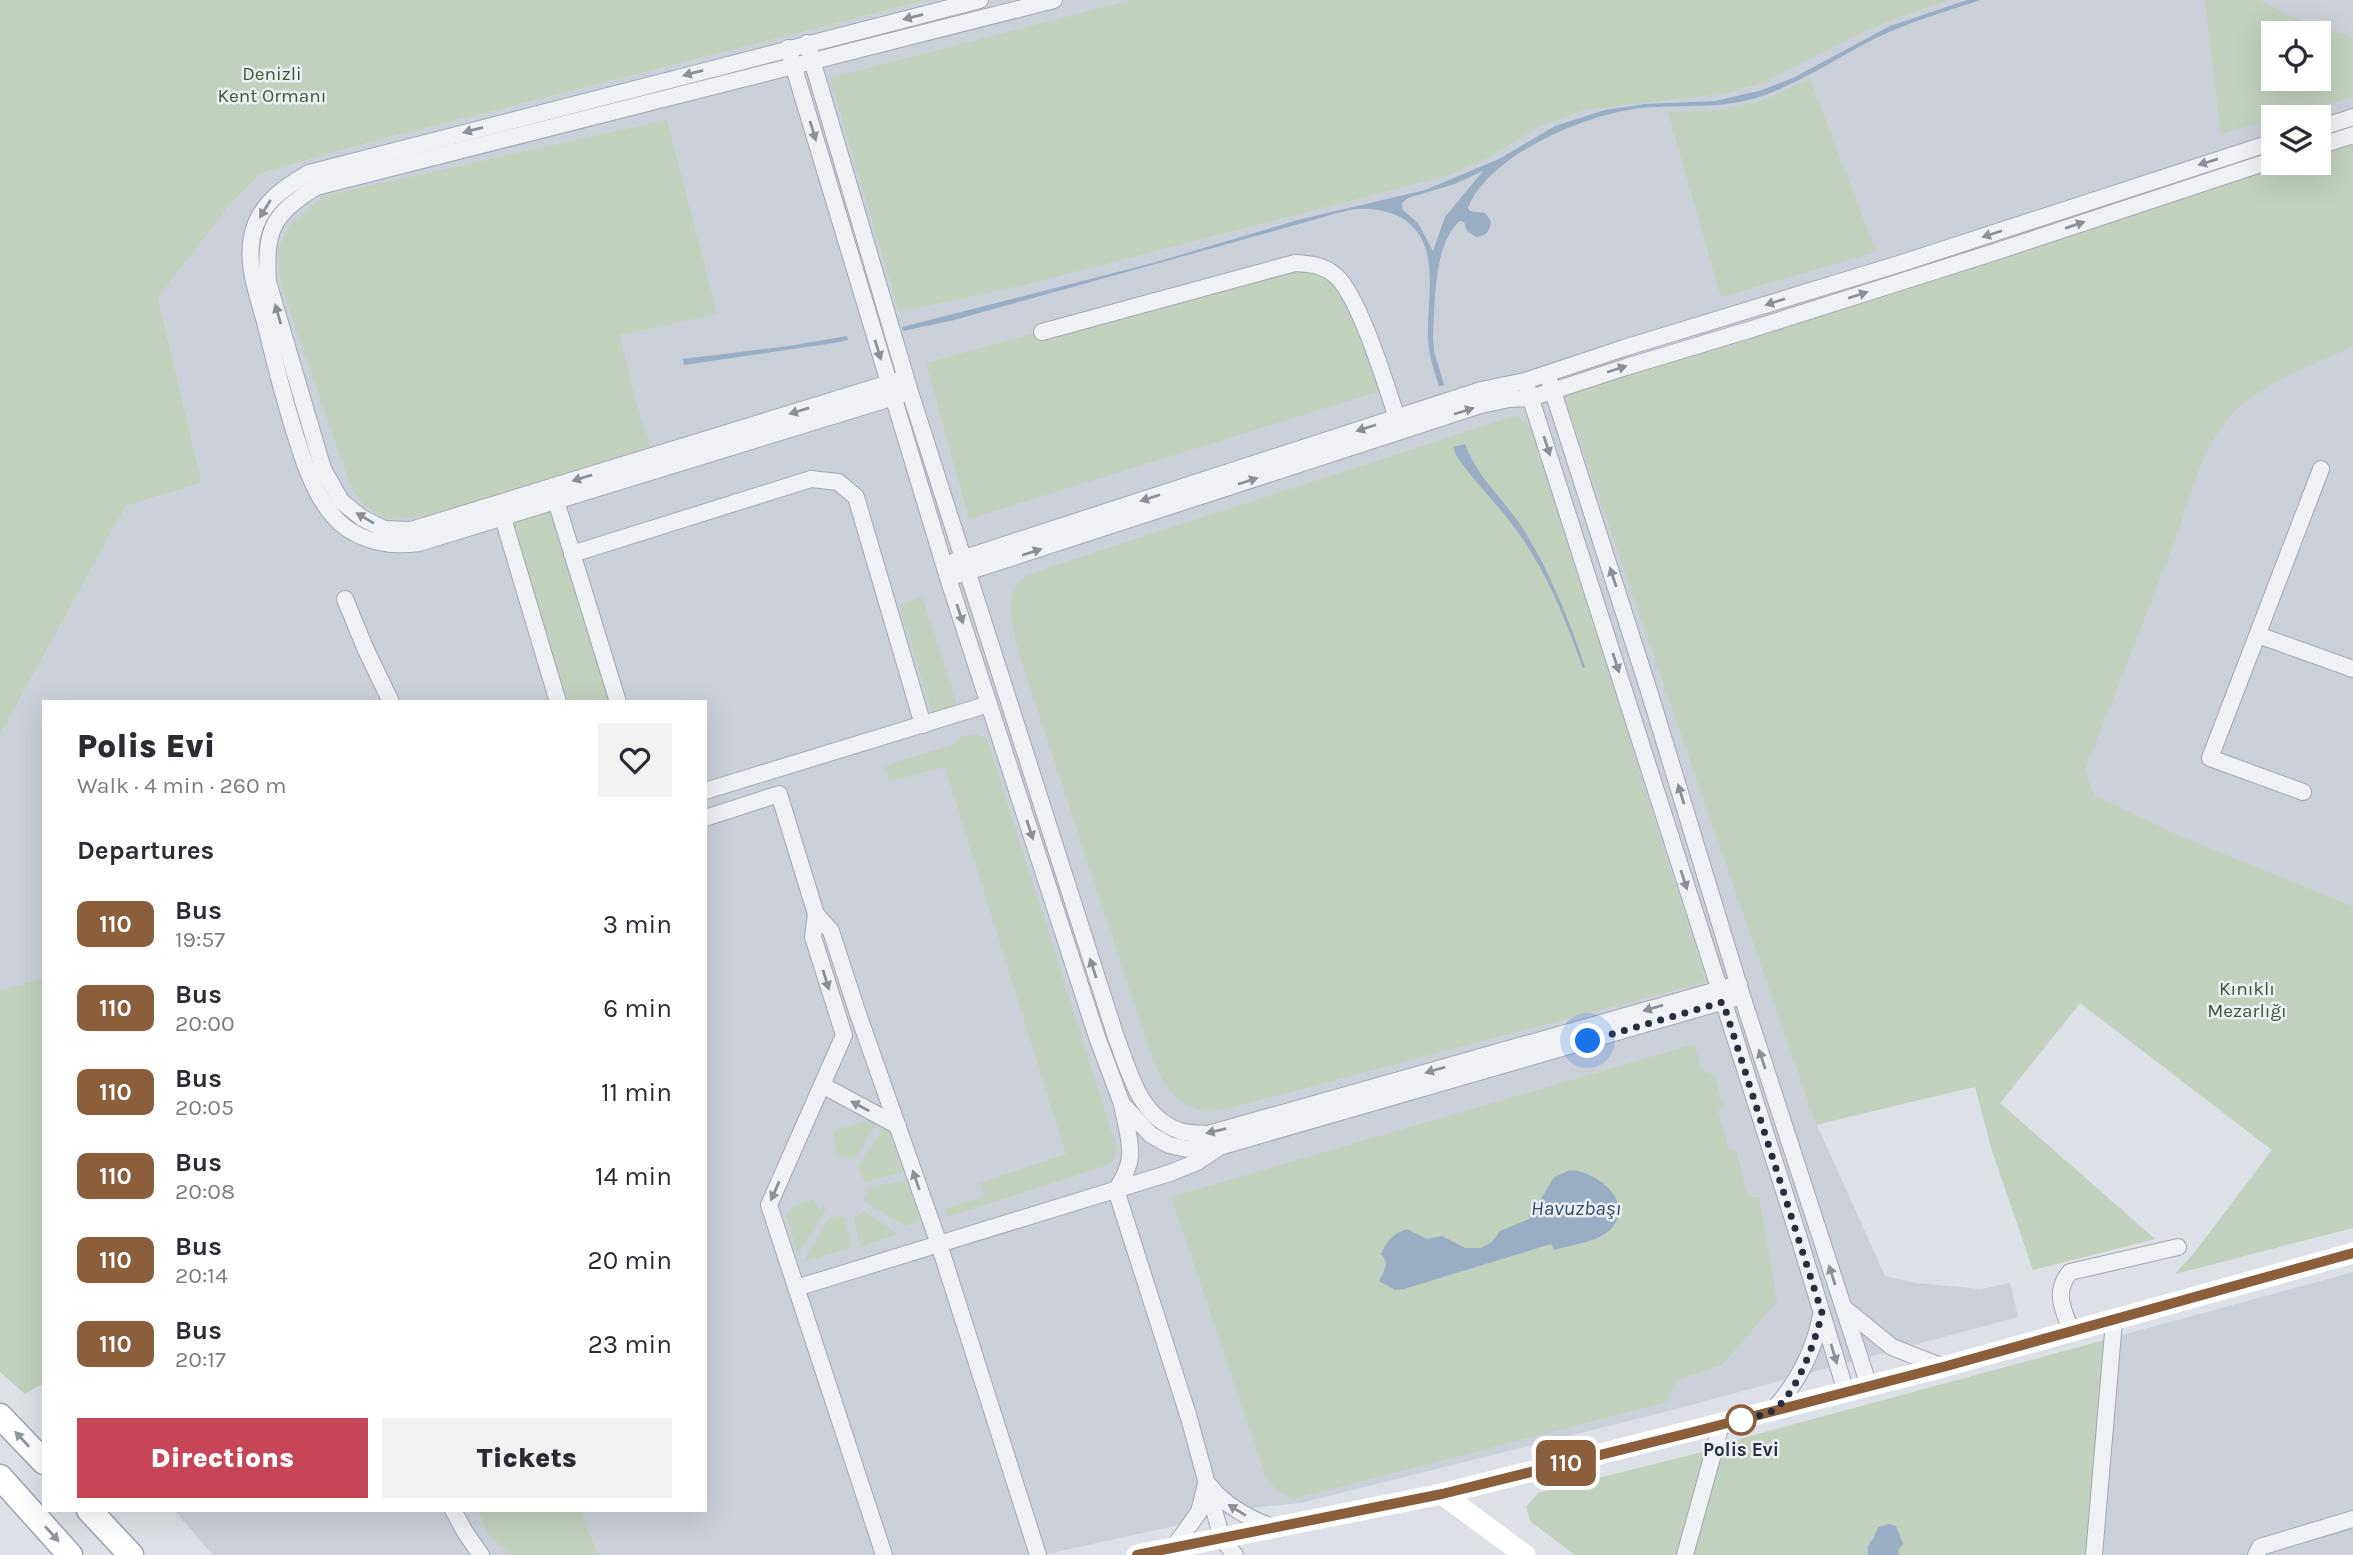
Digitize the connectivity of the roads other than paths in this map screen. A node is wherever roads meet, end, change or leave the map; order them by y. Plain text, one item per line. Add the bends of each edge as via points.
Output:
1 (979, 0) edge
2 (1054, 0) edge
3 (807, 43) junction
4 (788, 48) junction
5 (812, 62) junction
6 (794, 66) junction
7 (2353, 117) edge
8 (2331, 124) edge
9 (2353, 135) edge
10 (2331, 142) edge
11 (2261, 146) edge
12 (2261, 164) edge
13 (2142, 183) junction
14 (2146, 201) junction
15 (1042, 332) dead end
16 (1547, 374) junction
17 (1525, 381) junction
18 (908, 385) junction
19 (890, 390) junction
20 (1553, 392) junction
21 (1531, 398) junction
22 (1397, 418) junction
23 (2321, 469) dead end
24 (556, 501) junction
25 (503, 518) junction
26 (572, 554) junction
27 (965, 566) junction
28 (946, 571) junction
29 (345, 599) dead end
30 (2258, 635) junction
31 (2353, 669) edge
32 (390, 700) edge
33 (557, 700) edge
34 (617, 700) edge
35 (989, 704) junction
36 (923, 725) junction
37 (707, 790) edge
38 (2303, 792) dead end
39 (707, 817) edge
40 (816, 914) junction
41 (1740, 990) junction
42 (1721, 996) junction
43 (822, 1085) junction
44 (1122, 1104) junction
45 (898, 1126) junction
46 (1220, 1147) dead end
47 (1116, 1190) junction
48 (939, 1244) junction
49 (2178, 1247) dead end
50 (2353, 1252) edge
51 (796, 1288) junction
52 (1843, 1307) junction
53 (1822, 1313) junction
54 (2113, 1321) junction
55 (2072, 1332) junction
56 (1943, 1367) junction
57 (1869, 1387) junction
58 (1846, 1392) junction
59 (1771, 1412) junction
60 (0, 1416) edge
61 (1721, 1424) junction
62 (42, 1460) edge
63 (0, 1477) edge
64 (1206, 1481) junction
65 (1442, 1494) junction
66 (91, 1512) edge
67 (454, 1512) edge
68 (2353, 1519) edge
69 (1275, 1528) junction
70 (1229, 1547) edge
71 (1173, 1548) junction
72 (70, 1555) edge
73 (131, 1555) edge
74 (481, 1555) edge
75 (884, 1555) edge
76 (1038, 1555) edge
77 (1137, 1555) edge
78 (1525, 1555) edge
79 (1685, 1555) edge
80 (2094, 1555) edge
81 (2256, 1555) edge

1 -> 3 street
2 - 5 street
3 - 4 street
3 - 5 street
4 - 6 street
4 -> 25 street via 309,173 281,189 263,208 252,236 251,265 305,464 328,510 367,540 401,546
5 - 6 street
5 - 18 street
6 -> 19 street
19 -> 6 street via 411,530 384,529 362,518 341,501 323,469 268,282 267,251 274,223 292,202 316,187
7 - 8 street
9 - 10 street
11 -> 13 street
12 - 14 street
13 - 14 street
13 -> 16 street
20 -> 14 street
15 - 22 street via 1296,263 1319,265 1352,295
16 - 17 street
16 - 20 street
17 - 21 street
17 - 22 street via 1481,390
18 - 19 street
18 - 27 street
19 - 24 street
19 - 28 street
20 - 21 street
41 -> 20 street
27 -> 21 street via 1481,405
21 -> 42 street
22 -> 27 street
23 - 30 street
24 - 25 street
24 - 26 street
25 - 33 street
26 - 34 street
26 - 36 street via 811,479 838,482 856,497
27 - 28 street
42 -> 27 street via 1208,1134 1182,1132 1158,1120 1140,1098 1116,1038
28 -> 35 street
29 - 32 street
30 - 31 street
30 - 38 street via 2210,758
35 - 36 street
35 -> 44 street
36 - 37 street
39 - 40 street via 779,794
40 -> 43 street via 813,937 844,1035
40 - 45 street via 831,931
41 - 42 street
52 -> 41 street
42 - 44 street via 1219,1147 1169,1145 1151,1135
42 - 53 street
45 -> 43 street
43 -> 51 street via 769,1205
44 - 47 street via 1131,1155 1128,1172
48 -> 45 street
46 - 47 street via 1197,1162
47 - 48 street
47 - 64 street
48 - 51 street
48 - 76 street
49 - 55 street via 2070,1272 2062,1281 2061,1304
50 - 54 main road
51 - 75 street
52 - 56 street via 1892,1347
52 - 57 street
53 -> 58 street
53 - 59 street via 1811,1353
54 - 55 main road
54 - 80 street
55 - 56 main road
56 - 57 main road
57 - 58 main road
58 - 59 main road
59 - 61 main road
62 -> 60 main road
61 - 65 main road
61 - 79 street
63 -> 72 main road
69 -> 64 street via 1227,1504
64 - 70 street
64 - 71 street via 1199,1512
65 - 69 main road
65 - 78 main road
66 - 73 main road
67 - 74 street
68 - 81 street via 2260,1547
69 - 70 main road
70 - 71 main road
71 - 77 main road

